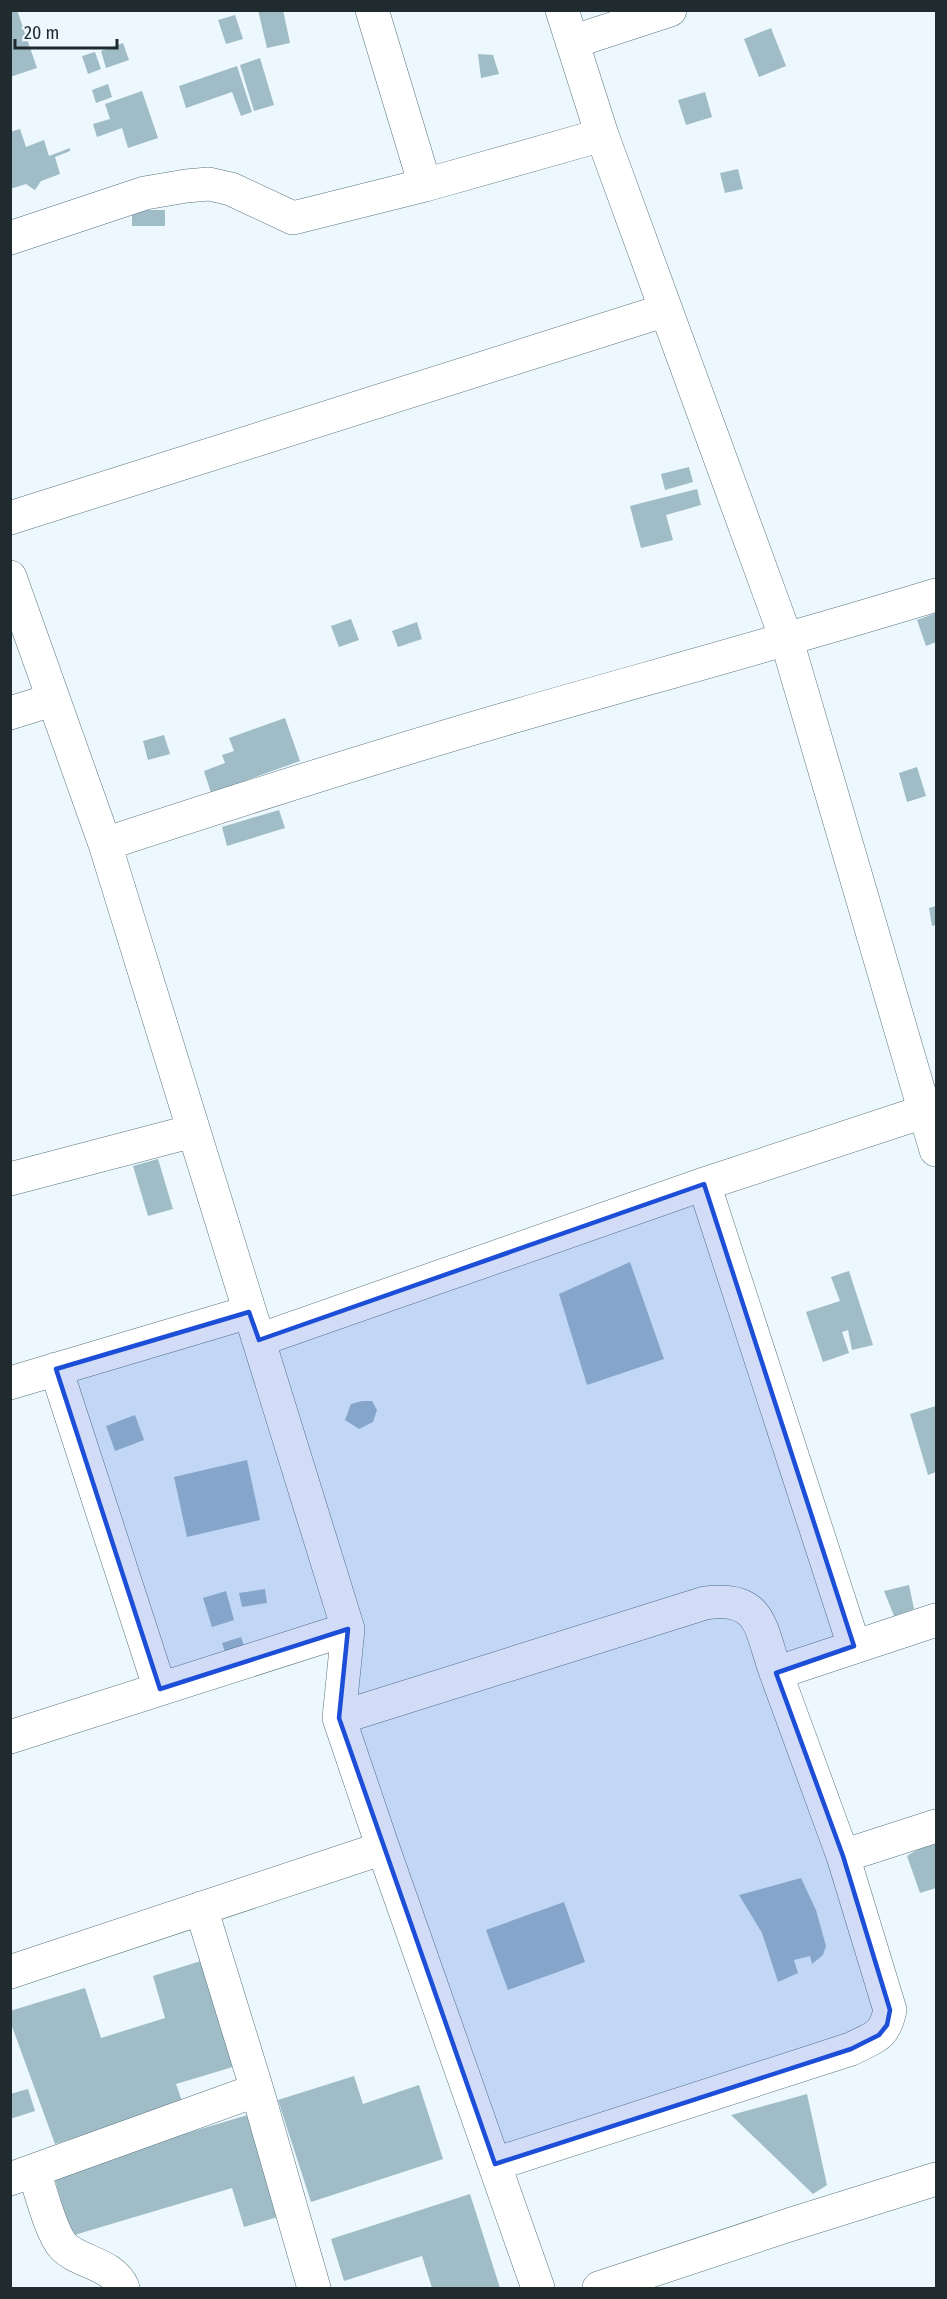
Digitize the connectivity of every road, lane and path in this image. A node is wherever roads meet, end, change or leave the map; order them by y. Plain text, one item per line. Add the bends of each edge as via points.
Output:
1 (372, 10) edge
2 (562, 10) edge
3 (670, 10) edge
4 (572, 42) junction
5 (602, 135) junction
6 (425, 185) junction
7 (10, 238) edge
8 (666, 310) junction
9 (10, 518) edge
10 (10, 577) edge
11 (936, 595) edge
12 (787, 641) junction
13 (52, 700) junction
14 (10, 713) edge
15 (105, 844) junction
16 (926, 1111) junction
17 (193, 1131) junction
18 (936, 1148) edge
19 (10, 1179) edge
20 (704, 1184) junction
21 (254, 1326) junction
22 (56, 1369) junction
23 (10, 1383) edge
24 (936, 1620) edge
25 (348, 1629) junction
26 (854, 1646) junction
27 (776, 1673) junction
28 (160, 1689) junction
29 (339, 1718) junction
30 (12, 1731) edge
31 (936, 1826) edge
32 (383, 1848) junction
33 (843, 1856) junction
34 (201, 1908) junction
35 (10, 1972) edge
36 (257, 2090) junction
37 (495, 2164) junction
38 (22, 2175) edge
39 (936, 2179) edge
40 (123, 2289) edge
41 (314, 2289) edge
42 (538, 2289) edge
43 (599, 2289) edge

1 - 6 street
2 - 4 street
3 - 4 street
4 - 5 street
5 - 6 street
5 - 8 street
6 - 7 street via 293,218 231,189 209,184 186,186 145,193
8 - 9 street
8 - 12 street
10 - 13 street
11 - 12 street
12 - 15 street via 507,719
12 - 16 street
13 - 14 street
13 - 15 street
15 - 17 street
16 - 18 street
16 - 20 street
17 - 19 street
17 - 21 street
20 - 21 street
20 - 26 street
21 - 22 street
21 - 25 street
22 - 23 street
22 - 28 street
24 - 26 street
25 - 28 street
25 - 29 street
26 - 27 street
27 - 29 street via 754,1612 741,1604 724,1601
27 - 33 street
28 - 30 street
29 - 32 street
31 - 33 street
32 - 34 street
32 - 37 street
33 - 37 street via 890,2010 887,2025 879,2035 851,2049
34 - 35 street
34 - 36 street
36 - 38 street
36 - 41 street
37 - 42 street
38 - 40 street via 57,2239 71,2252 103,2267
39 - 43 street

